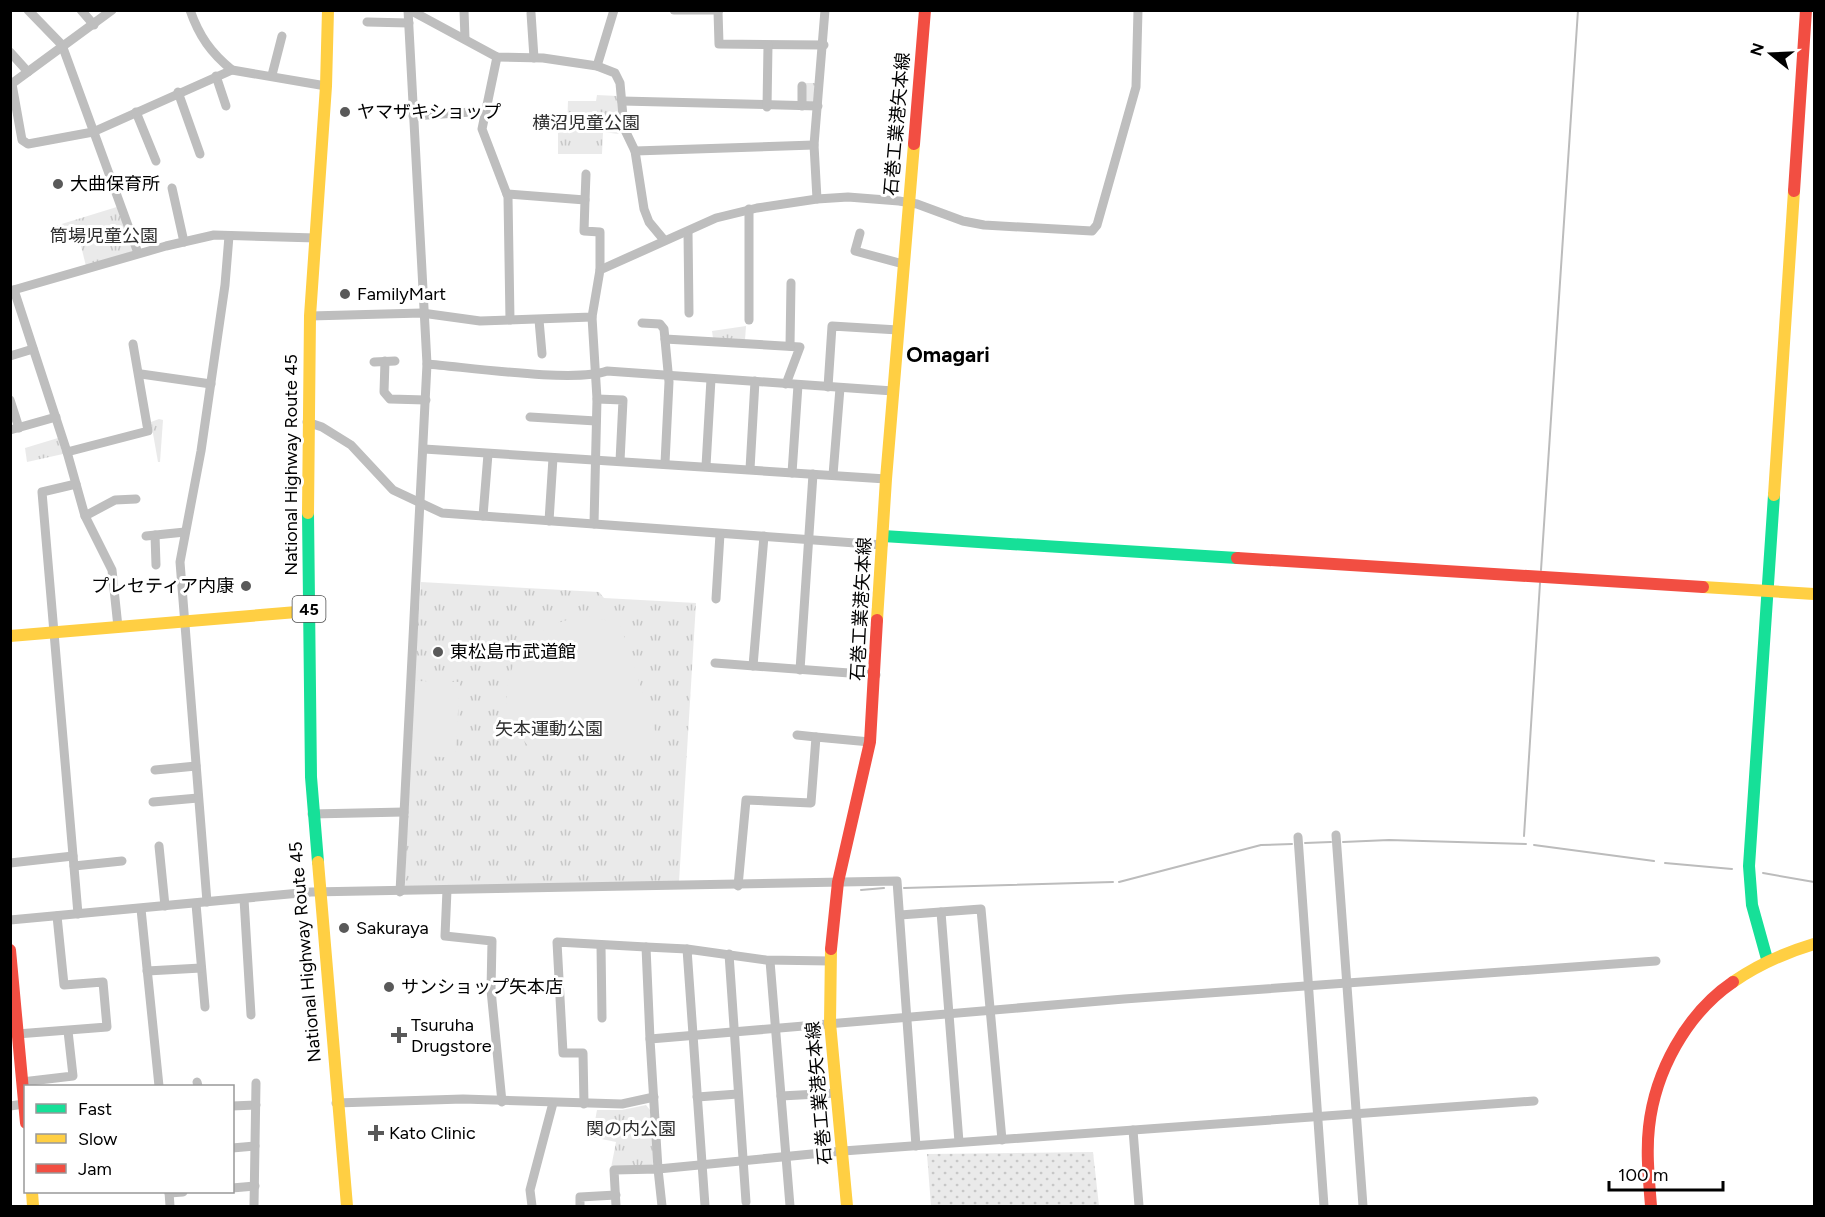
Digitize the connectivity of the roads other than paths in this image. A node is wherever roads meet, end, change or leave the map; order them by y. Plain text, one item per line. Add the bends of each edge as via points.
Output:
1 (28, 10) edge
2 (81, 10) edge
3 (112, 10) edge
4 (190, 10) edge
5 (328, 10) edge
6 (409, 10) edge
7 (464, 10) edge
8 (614, 10) edge
9 (674, 10) edge
10 (825, 10) edge
11 (925, 10) edge
12 (1138, 10) edge
13 (1806, 10) edge
14 (701, 11) edge
15 (718, 11) edge
16 (531, 13) dead end
17 (367, 21) dead end
18 (409, 23) junction
19 (94, 25) junction
20 (282, 36) dead end
21 (465, 39) junction
22 (62, 45) junction
23 (768, 45) junction
24 (824, 45) junction
25 (10, 52) edge
26 (497, 57) junction
27 (534, 58) junction
28 (597, 66) junction
29 (232, 70) junction
30 (28, 72) junction
31 (272, 75) junction
32 (216, 76) junction
33 (11, 84) edge
34 (326, 86) junction
35 (802, 86) dead end
36 (178, 92) junction
37 (622, 101) junction
38 (226, 106) dead end
39 (802, 106) junction
40 (818, 106) junction
41 (767, 107) junction
42 (486, 111) junction
43 (136, 112) junction
44 (413, 116) junction
45 (93, 132) junction
46 (814, 145) junction
47 (635, 151) junction
48 (200, 154) dead end
49 (156, 161) dead end
50 (586, 174) dead end
51 (172, 188) dead end
52 (507, 194) junction
53 (817, 199) junction
54 (585, 200) junction
55 (907, 202) junction
56 (749, 209) junction
57 (688, 231) junction
58 (860, 233) dead end
59 (229, 236) junction
60 (316, 238) junction
61 (664, 240) junction
62 (184, 242) junction
63 (138, 253) junction
64 (903, 264) junction
65 (600, 270) junction
66 (791, 284) dead end
67 (12, 290) edge
68 (689, 313) dead end
69 (422, 314) junction
70 (310, 316) junction
71 (592, 317) junction
72 (510, 320) junction
73 (539, 320) junction
74 (749, 320) dead end
75 (642, 323) dead end
76 (898, 330) junction
77 (664, 339) junction
78 (133, 344) dead end
79 (790, 346) junction
80 (33, 349) junction
81 (542, 354) dead end
82 (10, 356) edge
83 (374, 362) dead end
84 (427, 364) junction
85 (141, 374) junction
86 (597, 375) junction
87 (668, 375) junction
88 (711, 379) junction
89 (755, 381) junction
90 (211, 384) junction
91 (786, 384) junction
92 (798, 385) junction
93 (828, 387) junction
94 (840, 388) junction
95 (893, 392) junction
96 (597, 399) junction
97 (10, 400) edge
98 (426, 400) junction
99 (56, 417) junction
100 (530, 417) dead end
101 (596, 420) junction
102 (307, 422) junction
103 (15, 429) edge
104 (424, 449) junction
105 (67, 452) junction
106 (488, 454) junction
107 (553, 458) junction
108 (597, 460) junction
109 (620, 462) junction
110 (664, 463) junction
111 (706, 466) junction
112 (750, 469) junction
113 (792, 473) junction
114 (813, 474) junction
115 (833, 475) junction
116 (886, 479) junction
117 (76, 484) junction
118 (136, 499) dead end
119 (421, 505) junction
120 (85, 516) junction
121 (483, 516) junction
122 (549, 520) junction
123 (594, 524) junction
124 (185, 532) junction
125 (720, 534) junction
126 (764, 536) junction
127 (809, 540) junction
128 (883, 540) junction
129 (156, 565) dead end
130 (1768, 591) junction
131 (1815, 594) edge
132 (716, 599) dead end
133 (309, 611) junction
134 (184, 621) junction
135 (118, 627) junction
136 (55, 633) junction
137 (10, 636) edge
138 (715, 663) dead end
139 (753, 666) junction
140 (800, 670) junction
141 (876, 675) junction
142 (797, 735) dead end
143 (816, 737) junction
144 (870, 742) junction
145 (196, 765) junction
146 (155, 770) dead end
147 (198, 798) junction
148 (153, 802) dead end
149 (404, 812) junction
150 (312, 814) junction
151 (1336, 835) dead end
152 (1298, 837) dead end
153 (159, 846) dead end
154 (73, 861) junction
155 (122, 861) dead end
156 (10, 863) edge
157 (838, 882) junction
158 (738, 886) junction
159 (447, 890) junction
160 (400, 892) junction
161 (318, 893) junction
162 (244, 898) junction
163 (207, 902) junction
164 (196, 904) junction
165 (165, 906) junction
166 (141, 909) junction
167 (941, 912) junction
168 (78, 914) junction
169 (900, 915) junction
170 (57, 916) junction
171 (10, 920) edge
172 (1815, 944) edge
173 (601, 945) junction
174 (645, 947) junction
175 (687, 949) junction
176 (10, 950) edge
177 (729, 954) junction
178 (1767, 959) junction
179 (771, 961) junction
180 (830, 961) junction
181 (1656, 961) dead end
182 (11, 962) edge
183 (201, 968) junction
184 (147, 971) junction
185 (1347, 984) junction
186 (1308, 988) junction
187 (205, 1007) dead end
188 (991, 1011) junction
189 (948, 1014) junction
190 (251, 1015) dead end
191 (602, 1018) dead end
192 (906, 1018) junction
193 (830, 1023) junction
194 (776, 1029) junction
195 (68, 1031) junction
196 (735, 1032) junction
197 (17, 1034) junction
198 (694, 1036) junction
199 (650, 1039) junction
200 (15, 1066) edge
201 (22, 1082) junction
202 (256, 1083) dead end
203 (159, 1085) edge
204 (837, 1093) junction
205 (738, 1094) junction
206 (781, 1096) junction
207 (654, 1097) junction
208 (697, 1097) junction
209 (1534, 1101) dead end
210 (502, 1102) junction
211 (336, 1103) junction
212 (24, 1104) joint
213 (553, 1104) junction
214 (584, 1104) junction
215 (256, 1105) junction
216 (10, 1106) edge
217 (234, 1106) edge
218 (1356, 1116) junction
219 (1318, 1118) junction
220 (1133, 1130) junction
221 (1002, 1140) junction
222 (958, 1142) junction
223 (255, 1146) junction
224 (916, 1146) junction
225 (234, 1148) edge
226 (843, 1151) junction
227 (786, 1158) junction
228 (743, 1162) junction
229 (703, 1166) junction
230 (658, 1169) junction
231 (255, 1186) junction
232 (234, 1188) edge
233 (616, 1195) junction
234 (746, 1202) dead end
235 (254, 1206) edge
236 (347, 1206) edge
237 (532, 1206) edge
238 (580, 1206) edge
239 (616, 1206) edge
240 (662, 1206) edge
241 (705, 1206) edge
242 (790, 1206) edge
243 (847, 1206) edge
244 (1139, 1206) edge
245 (1324, 1206) edge
246 (1363, 1206) edge
247 (1651, 1206) edge

1 - 22 street
2 - 19 street
3 - 19 street
4 - 29 street via 212,54
5 - 34 main road, National Highway Route 45 / 45
6 - 18 street
6 - 21 street
7 - 21 street
8 - 28 street
9 - 14 street
10 - 24 street
11 - 55 main road, 石巻工業港矢本線
12 - 55 street via 1136,87 1097,225 1092,231 984,225
13 - 130 main road
14 - 15 street
15 - 23 street via 718,44
16 - 27 street
17 - 18 street
18 - 44 street
19 - 22 street
20 - 31 street
21 - 26 street
22 - 30 street
22 - 45 street
23 - 24 street
23 - 41 street
24 - 40 street
25 - 30 street
26 - 27 street
26 - 42 street
27 - 28 street
28 - 37 street via 615,73 621,83
29 - 31 street
29 - 32 street
30 - 33 street
31 - 34 street
32 - 36 street
32 - 38 street
33 - 45 street via 22,140 28,144
34 - 60 main road, National Highway Route 45 / 45
35 - 39 street
36 - 43 street
36 - 48 street
37 - 41 street
37 - 47 street via 624,128
39 - 40 street
39 - 41 street
40 - 46 street
42 - 44 street
42 - 52 street via 482,129
43 - 45 street
43 - 49 street
44 - 69 street
45 - 63 street
46 - 47 street
46 - 53 street
47 - 61 street via 644,209
50 - 54 street
51 - 62 street
52 - 54 street
52 - 72 street
53 - 55 street via 849,197
53 - 56 street
54 - 65 street via 584,231 600,232
55 - 64 main road, 石巻工業港矢本線
56 - 57 street
56 - 74 street
57 - 61 street
57 - 68 street
58 - 64 street via 854,254
59 - 60 street
59 - 62 street
59 - 90 street
60 - 70 main road, National Highway Route 45 / 45
61 - 65 street
62 - 63 street
63 - 67 street
64 - 76 main road, 石巻工業港矢本線
65 - 71 street
66 - 79 street
67 - 80 street
69 - 70 street
69 - 72 street via 464,321
69 - 84 street
70 - 102 main road, National Highway Route 45 / 45
71 - 73 street
71 - 86 street
72 - 73 street
73 - 81 street
75 - 77 street via 660,324
76 - 93 street via 832,326
76 - 95 main road, 石巻工業港矢本線
77 - 79 street
77 - 87 street
78 - 85 street
79 - 91 street via 800,347
80 - 82 street
80 - 99 street
83 - 98 street via 390,361 384,392 390,399
84 - 86 street
84 - 98 street
85 - 90 street
85 - 105 street via 148,430
86 - 87 street via 607,371
86 - 96 street
87 - 88 street
87 - 110 street
88 - 89 street
88 - 111 street
89 - 91 street
89 - 112 street
90 - 124 street
91 - 92 street
92 - 93 street
92 - 113 street
93 - 94 street
94 - 95 street
94 - 115 street
95 - 116 main road, 石巻工業港矢本線
96 - 101 street
96 - 109 street via 623,400
97 - 103 street
98 - 104 street
99 - 103 street
99 - 105 street
100 - 101 street
101 - 108 street
102 - 119 street via 351,446 393,490
102 - 133 main road, National Highway Route 45 / 45
104 - 106 street
104 - 119 street
105 - 117 street
106 - 107 street
106 - 121 street
107 - 108 street
107 - 122 street
108 - 109 street
108 - 123 street
109 - 110 street
110 - 111 street
111 - 112 street
112 - 113 street
113 - 114 street
114 - 115 street
114 - 127 street
115 - 116 street
116 - 128 main road, 石巻工業港矢本線
117 - 120 street
117 - 136 street via 42,492
118 - 120 street via 115,500
119 - 121 street via 442,513
119 - 149 street
120 - 135 street via 112,570
121 - 122 street
122 - 123 street
123 - 125 street
124 - 129 street via 151,535
124 - 134 street via 180,562
125 - 126 street
125 - 132 street
126 - 127 street
126 - 139 street
127 - 128 street
127 - 140 street
128 - 130 main road
128 - 141 main road, 石巻工業港矢本線
130 - 131 main road
130 - 178 main road via 1749,873 1752,905
133 - 134 main road
133 - 150 main road, National Highway Route 45 / 45
134 - 135 main road
134 - 145 street
135 - 136 main road
136 - 137 main road
136 - 154 street
138 - 139 street
139 - 140 street
140 - 141 street
141 - 144 main road, 石巻工業港矢本線
142 - 143 street
143 - 144 street
143 - 158 street via 811,803 746,800
144 - 157 main road, 石巻工業港矢本線
145 - 146 street
145 - 147 street
147 - 148 street
147 - 163 street
149 - 150 street
149 - 160 street
150 - 161 main road, National Highway Route 45 / 45
151 - 185 street
152 - 186 street
153 - 165 street
154 - 155 street
154 - 156 street
154 - 168 street
157 - 158 street
157 - 169 street via 897,881
157 - 180 main road, 石巻工業港矢本線
158 - 159 street
159 - 160 street
159 - 210 street via 445,936 492,941 491,990
160 - 161 street
161 - 162 street
161 - 211 main road, National Highway Route 45 / 45
162 - 163 street
162 - 190 street
163 - 164 street
164 - 165 street
164 - 183 street
165 - 166 street
166 - 168 street
166 - 184 street
167 - 169 street
167 - 188 street via 981,909
167 - 189 street
168 - 170 street
169 - 192 street
170 - 171 street
170 - 195 street via 64,986 103,982 107,1027
172 - 178 main road
173 - 174 street
173 - 191 street
173 - 214 street via 557,942 563,1053 583,1053
174 - 175 street
174 - 199 street
175 - 177 street
175 - 198 street
176 - 182 main road
177 - 179 street
177 - 196 street
178 - 247 main road via 1733,980 1694,1018 1667,1060 1649,1125
179 - 180 street
179 - 194 street
180 - 193 main road, 石巻工業港矢本線
181 - 185 street
182 - 197 main road
183 - 184 street
183 - 187 street
184 - 203 street
185 - 186 street
185 - 218 street
186 - 188 street
186 - 219 street
188 - 189 street
188 - 221 street
189 - 192 street
189 - 222 street
192 - 193 street
192 - 224 street
193 - 194 street
193 - 204 main road, 石巻工業港矢本線
194 - 196 street
194 - 206 street
195 - 197 street
195 - 201 street via 73,1076
196 - 198 street
196 - 205 street
197 - 200 main road
198 - 199 street
198 - 208 street
199 - 207 street
200 - 201 main road
201 - 212 main road
202 - 215 street
204 - 206 street
204 - 226 main road, 石巻工業港矢本線
205 - 208 street
205 - 228 street
206 - 227 street
207 - 214 street via 622,1104
207 - 230 street
208 - 229 street
209 - 218 street
210 - 211 street via 463,1099
210 - 213 street
211 - 236 main road, National Highway Route 45 / 45
212 - 216 street
213 - 214 street
213 - 237 street via 530,1190
215 - 217 street
215 - 223 street
218 - 219 street
218 - 246 street
219 - 220 street
219 - 245 street
220 - 221 street
220 - 244 street
221 - 222 street
222 - 224 street
223 - 225 street
223 - 231 street
224 - 226 street
226 - 227 street
226 - 243 main road, 石巻工業港矢本線
227 - 228 street
227 - 242 street
228 - 229 street
228 - 234 street
229 - 230 street
229 - 241 street
230 - 233 street via 614,1170
230 - 240 street
231 - 232 street
231 - 235 street
233 - 238 street via 580,1197
233 - 239 street

